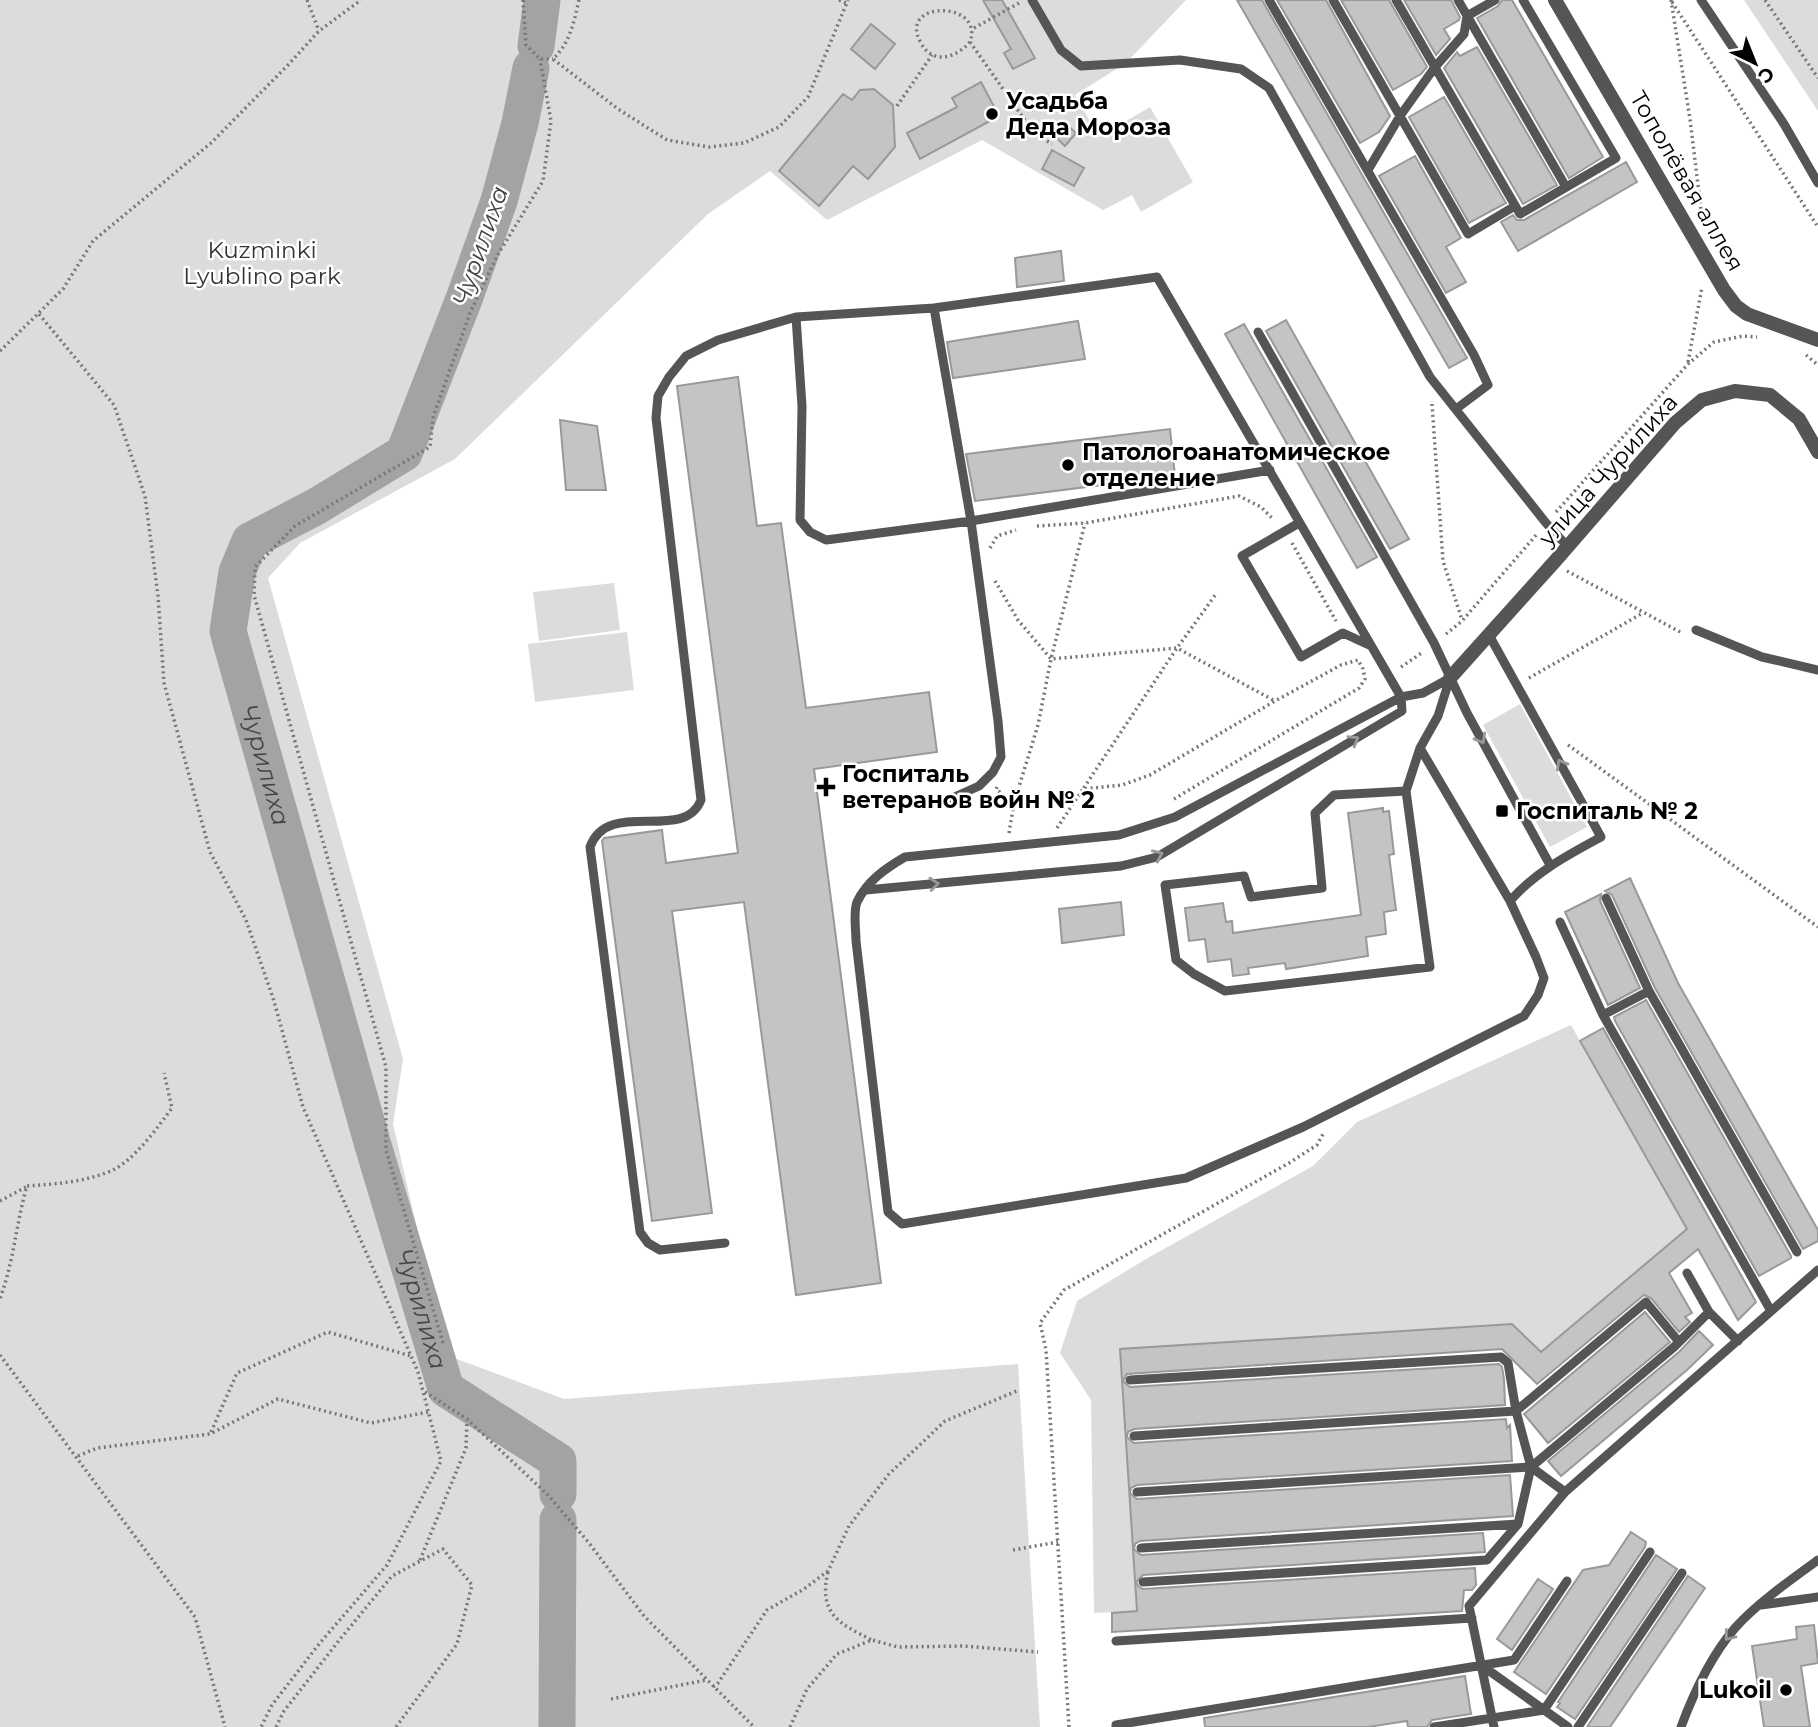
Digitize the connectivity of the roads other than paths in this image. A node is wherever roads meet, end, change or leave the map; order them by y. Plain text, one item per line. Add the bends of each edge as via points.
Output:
1 (1032, 0) edge
2 (1269, 0) edge
3 (1333, 0) edge
4 (1396, 0) edge
5 (1458, 0) edge
6 (1495, 0) edge
7 (1523, 0) edge
8 (1555, 0) edge
9 (1701, 0) edge
10 (1467, 16) junction
11 (1435, 67) junction
12 (1400, 116) junction
13 (1368, 170) junction
14 (1818, 183) edge
15 (1566, 187) junction
16 (1515, 206) junction
17 (933, 308) junction
18 (796, 317) junction
19 (1258, 332) dead end
20 (1818, 340) edge
21 (1457, 409) junction
22 (1818, 452) edge
23 (1270, 470) junction
24 (971, 521) junction
25 (1299, 523) junction
26 (1568, 547) junction
27 (1696, 630) dead end
28 (1489, 635) junction
29 (1371, 646) junction
30 (1818, 670) edge
31 (1450, 677) junction
32 (1401, 697) junction
33 (1420, 748) junction
34 (1406, 791) junction
35 (941, 803) dead end
36 (1550, 865) junction
37 (866, 890) junction
38 (1606, 898) dead end
39 (1510, 901) junction
40 (1560, 922) dead end
41 (1649, 991) junction
42 (1603, 1015) junction
43 (725, 1243) dead end
44 (1797, 1252) dead end
45 (1818, 1270) edge
46 (1687, 1273) dead end
47 (1771, 1311) junction
48 (1709, 1312) junction
49 (1738, 1341) junction
50 (1679, 1342) junction
51 (1130, 1380) dead end
52 (1516, 1411) junction
53 (1133, 1436) dead end
54 (1531, 1467) junction
55 (1137, 1492) dead end
56 (1565, 1492) junction
57 (1518, 1524) junction
58 (1141, 1548) dead end
59 (1650, 1552) dead end
60 (1818, 1560) edge
61 (1682, 1573) dead end
62 (1567, 1581) dead end
63 (1143, 1582) dead end
64 (1818, 1597) edge
65 (1761, 1605) junction
66 (1472, 1618) junction
67 (1116, 1641) dead end
68 (1481, 1665) junction
69 (1544, 1710) junction
70 (1493, 1722) edge
71 (1116, 1727) edge
72 (1434, 1727) edge
73 (1568, 1727) edge
74 (1577, 1727) edge
75 (1681, 1727) edge

1 - 21 lane via 1061,50 1081,66 1180,60 1241,69 1269,88 1430,377
2 - 13 lane
3 - 12 lane
4 - 11 lane
5 - 10 lane
6 - 10 lane
7 - 15 lane via 1616,158
8 - 20 street, Тополёвая аллея via 1736,306
9 - 14 lane
10 - 11 lane via 1464,34
10 - 15 lane
11 - 12 lane
11 - 16 lane
12 - 13 lane
12 - 16 lane via 1468,234
13 - 21 lane via 1488,385
15 - 16 lane via 1520,214
17 - 18 lane
17 - 23 lane via 1157,277
17 - 24 lane
18 - 24 lane via 802,406 800,520 810,532 825,540
18 - 43 lane via 718,340 686,356 658,396 656,418 701,800 683,818 612,823 590,846 640,1232 660,1250
19 - 31 lane
21 - 26 lane
22 - 26 street, улица Чурилиха via 1799,419 1770,396 1735,391 1702,400 1675,423
23 - 24 lane
23 - 25 lane
24 - 35 lane via 1001,757 979,786
25 - 29 lane
25 - 29 lane via 1242,556 1301,657 1343,633
26 - 28 street, улица Чурилиха
27 - 30 lane via 1762,657
28 - 31 street, улица Чурилиха
36 -> 28 lane via 1601,837
29 - 32 lane
31 - 32 lane via 1423,693
31 - 33 lane via 1438,716
31 -> 36 lane
32 - 37 lane via 1147,828 1119,835 905,858 884,869
37 -> 32 lane via 1121,866 1157,858 1402,711
33 - 34 lane
33 - 39 lane
34 - 34 lane via 1430,967 1225,991 1176,960 1165,885 1244,876 1251,897 1322,888 1315,813 1334,795
36 - 39 lane
37 - 39 lane via 856,903 856,941 888,1212 902,1224 1186,1178 1303,1127 1524,1016 1544,978
38 - 41 lane
40 - 42 lane
41 - 42 lane
41 - 44 lane
42 - 47 lane
45 - 47 lane
46 - 48 lane
47 - 49 lane
48 - 49 lane
48 - 50 lane
49 - 56 lane
50 - 52 lane via 1646,1302
50 - 54 lane
51 - 52 lane via 1501,1357 1508,1363
52 - 53 lane
52 - 54 lane
54 - 55 lane
54 - 56 lane
54 - 57 lane
56 - 66 lane via 1469,1606
57 - 58 lane
57 - 63 lane via 1487,1560
59 - 69 lane
60 - 65 lane
61 - 74 lane
62 - 68 lane via 1514,1660
64 - 65 lane
65 -> 75 lane via 1719,1648
66 - 67 lane
66 - 68 lane
68 - 69 lane
68 - 70 lane
68 - 71 lane
69 - 70 lane
69 - 73 lane
70 - 72 lane

